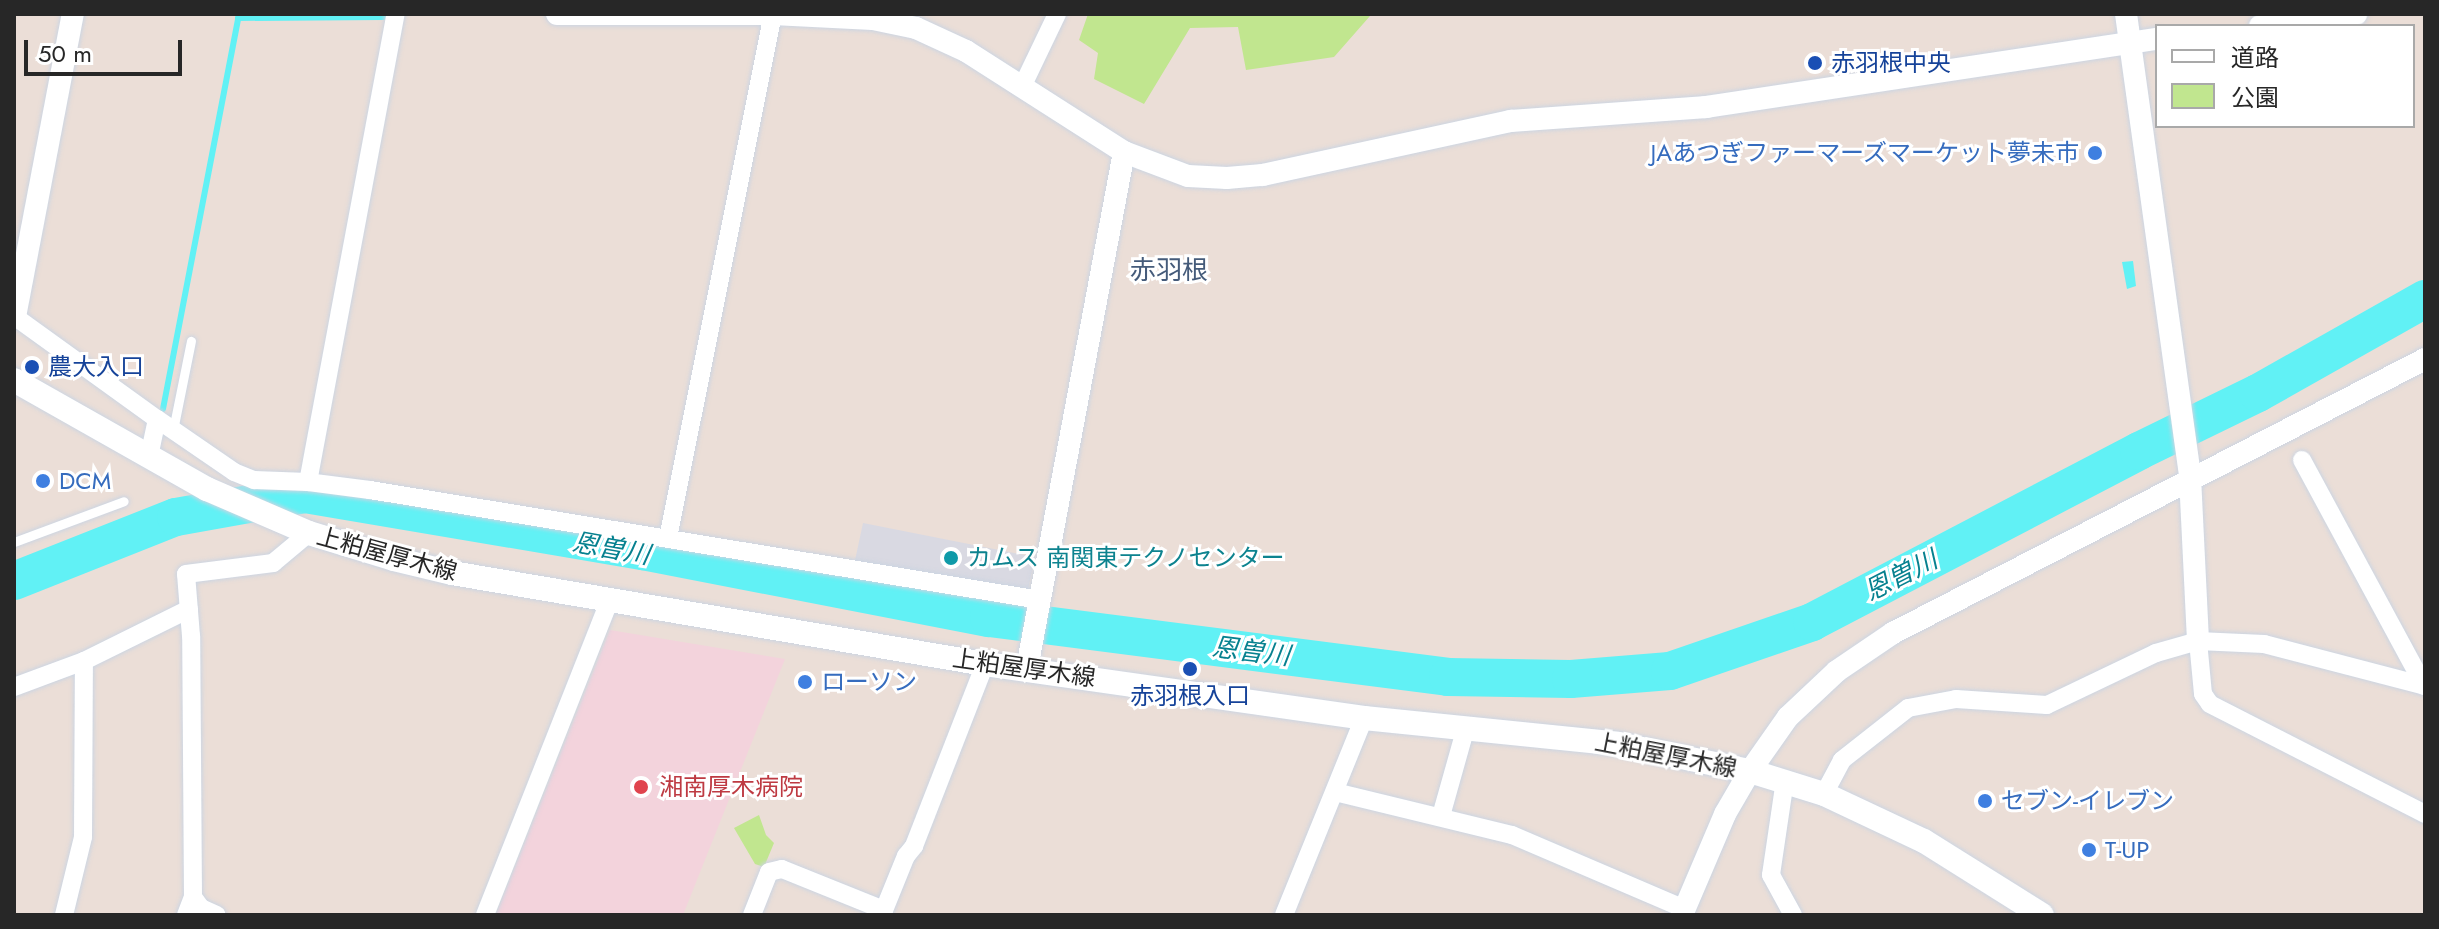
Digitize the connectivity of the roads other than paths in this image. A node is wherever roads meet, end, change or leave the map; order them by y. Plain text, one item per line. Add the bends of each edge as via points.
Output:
1 (73, 14) edge
2 (396, 14) edge
3 (557, 14) edge
4 (773, 14) edge
5 (1057, 14) edge
6 (2126, 14) edge
7 (2356, 14) edge
8 (914, 21) edge
9 (2276, 24) edge
10 (2155, 39) edge
11 (2129, 43) junction
12 (1022, 87) junction
13 (1124, 152) junction
14 (15, 316) edge
15 (191, 341) dead end
16 (2425, 359) edge
17 (14, 380) edge
18 (157, 419) junction
19 (173, 430) junction
20 (149, 458) junction
21 (2302, 460) dead end
22 (2189, 468) junction
23 (308, 482) junction
24 (124, 501) dead end
25 (309, 533) junction
26 (668, 538) junction
27 (14, 542) edge
28 (610, 600) junction
29 (1040, 602) junction
30 (189, 609) junction
31 (2198, 641) junction
32 (84, 661) junction
33 (985, 664) junction
34 (1027, 668) junction
35 (2424, 681) edge
36 (14, 687) edge
37 (1364, 718) junction
38 (1466, 727) junction
39 (1750, 771) junction
40 (1785, 780) junction
41 (1335, 792) junction
42 (1824, 794) junction
43 (2425, 814) edge
44 (1441, 816) junction
45 (193, 897) junction
46 (1683, 912) edge
47 (883, 913) edge
48 (64, 915) edge
49 (186, 915) edge
50 (217, 915) edge
51 (485, 915) edge
52 (752, 915) edge
53 (1284, 915) edge
54 (1793, 915) edge
55 (2042, 915) edge

1 - 14 street
2 - 23 street
3 - 4 street
4 - 8 street
4 - 26 street
5 - 12 street
6 - 11 street
7 - 9 street
8 - 12 street
10 - 11 street
11 - 13 street via 1706,107 1511,121 1263,175 1188,176
11 - 22 street
12 - 13 street
13 - 29 street
14 - 18 street
15 - 19 lane
16 - 22 street
17 - 20 main road, 上粕屋厚木線
18 - 19 street
18 - 20 street
19 - 23 street via 254,480
20 - 25 main road, 上粕屋厚木線
21 - 35 street
22 - 31 street
22 - 39 street via 1893,633 1837,671 1788,717
23 - 26 street
24 - 27 lane
25 - 28 main road, 上粕屋厚木線 via 452,573
25 - 30 street via 273,563 186,574
26 - 29 street
28 - 33 main road, 上粕屋厚木線
28 - 51 street
29 - 34 street
30 - 32 street
30 - 45 street
31 - 35 street via 2264,644
31 - 42 street via 2156,653 2047,705 1956,699 1908,708 1842,760
31 - 43 street via 2203,694 2210,704
32 - 36 street
32 - 48 street via 83,837
33 - 34 main road, 上粕屋厚木線
33 - 47 street
34 - 37 main road, 上粕屋厚木線
37 - 38 main road, 上粕屋厚木線
37 - 41 street
38 - 39 main road, 上粕屋厚木線 via 1618,744
38 - 44 street
39 - 40 main road, 上粕屋厚木線
39 - 46 street via 1725,814
40 - 42 main road, 上粕屋厚木線
40 - 54 street via 1771,875
41 - 44 street
41 - 53 street
42 - 55 main road, 上粕屋厚木線 via 1924,841
44 - 46 street via 1524,839
45 - 49 street
45 - 50 street
47 - 52 street via 782,869 769,872

